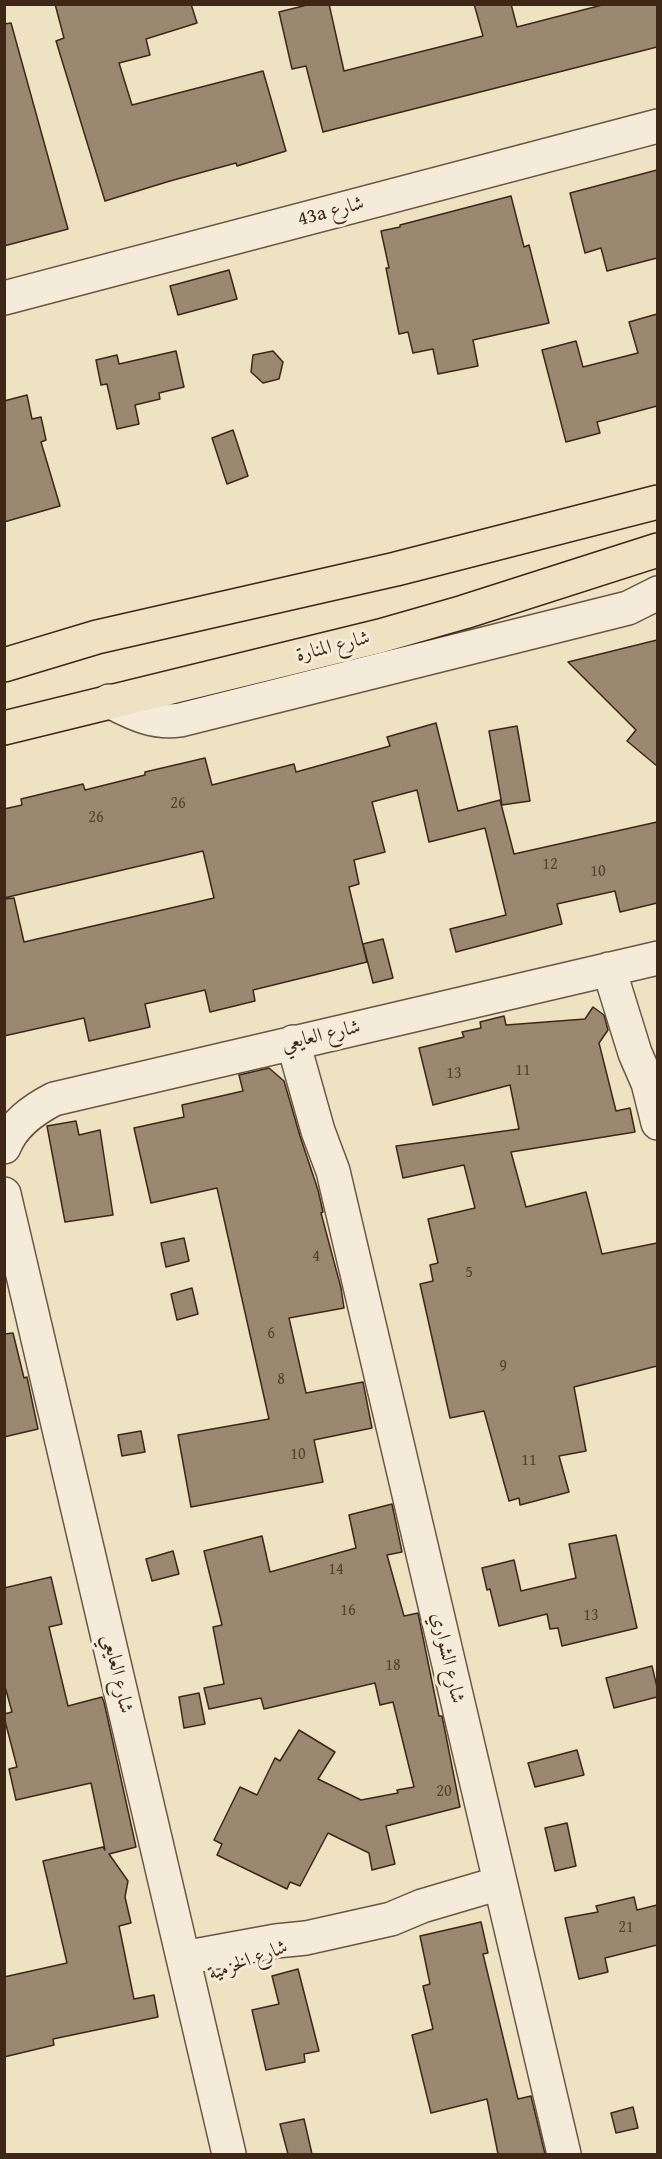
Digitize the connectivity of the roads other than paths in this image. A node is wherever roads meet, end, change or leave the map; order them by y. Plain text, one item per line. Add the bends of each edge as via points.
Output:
1 (657, 126) edge
2 (4, 298) edge
3 (657, 502) edge
4 (657, 550) edge
5 (657, 593) edge
6 (4, 665) edge
7 (109, 701) junction
8 (4, 728) edge
9 (633, 964) edge
10 (304, 1040) junction
11 (657, 1123) edge
12 (4, 1147) edge
13 (4, 1194) edge
14 (503, 1895) junction
15 (186, 1970) junction
16 (229, 2154) edge
17 (564, 2154) edge

1 - 2 street, 43a شارع
3 - 6 main road via 396,569 97,637
4 - 7 main road, شارع المنارة via 423,624
5 - 7 street via 628,608 180,720 158,722
7 - 8 main road, شارع المنارة
9 - 10 street, شارع العايعي
9 - 11 street via 635,1053 648,1083
10 - 12 street, شارع العايعي via 54,1099 27,1116
10 - 14 street, شارع الشواري via 318,1131 331,1162
13 - 15 street, شارع العايعي
14 - 15 street, شارع الخزمية via 422,1906 391,1919 306,1938 279,1952
14 - 17 street, شارع الشواري
15 - 16 street, شارع العايعي

